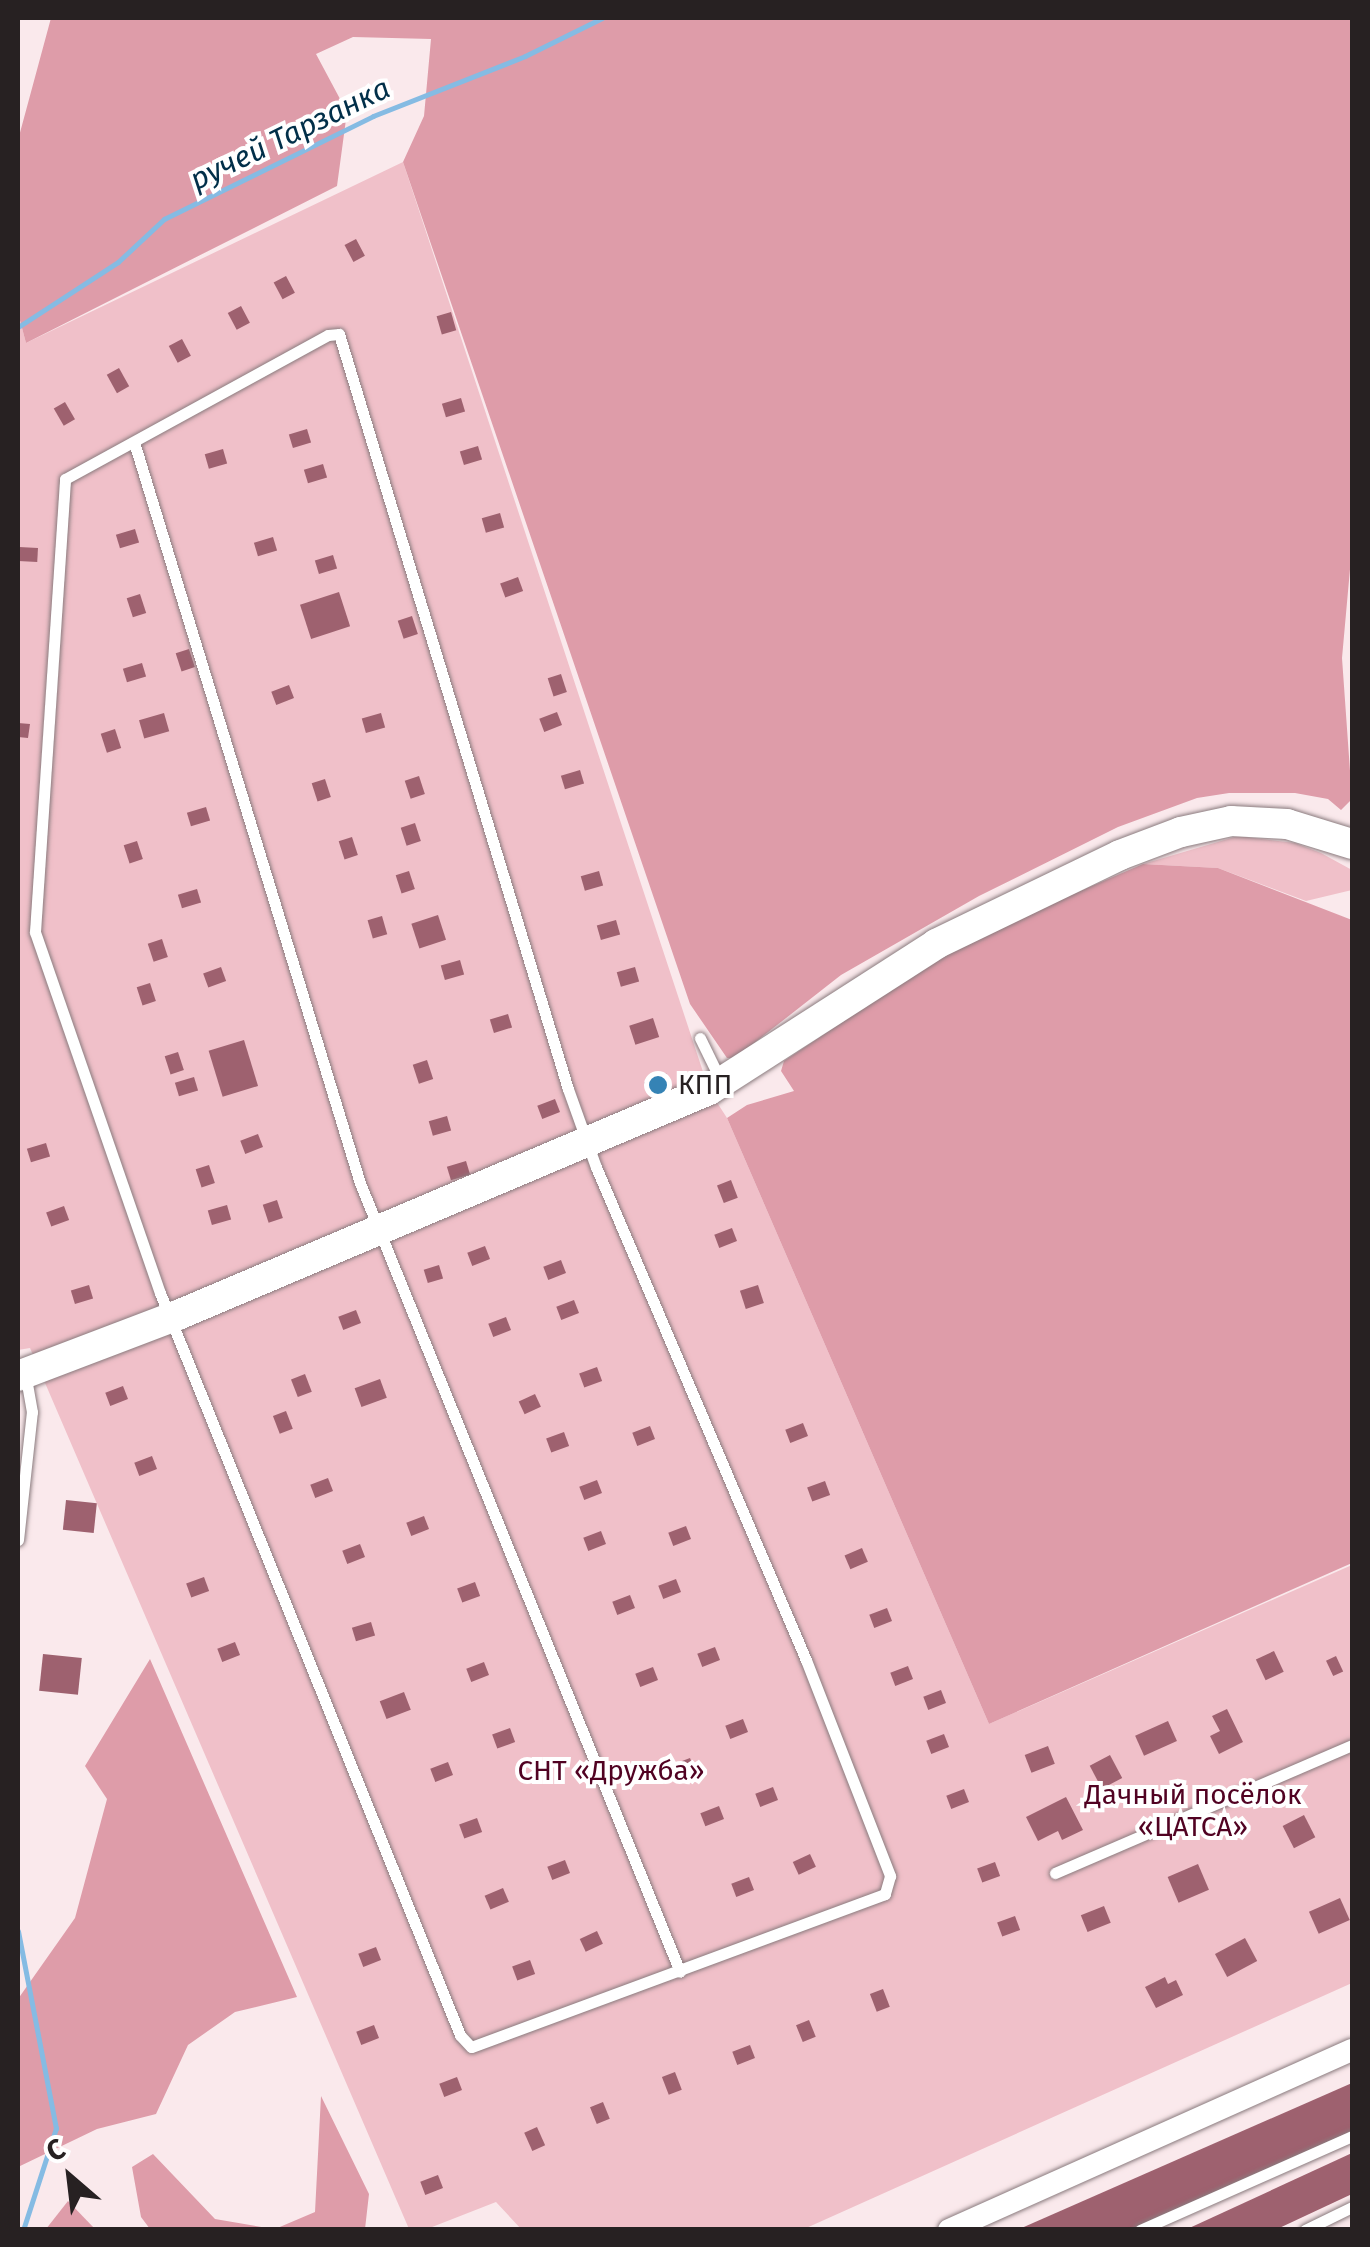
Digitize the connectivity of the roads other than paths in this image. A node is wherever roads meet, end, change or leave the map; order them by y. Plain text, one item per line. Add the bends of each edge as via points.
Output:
1 (134, 442) junction
2 (1352, 844) edge
3 (700, 1038) dead end
4 (722, 1083) junction
5 (586, 1141) junction
6 (380, 1229) junction
7 (170, 1318) junction
8 (21, 1375) edge
9 (18, 1540) edge
10 (1352, 1746) edge
11 (1056, 1873) dead end
12 (680, 1972) junction
13 (1352, 2050) edge
14 (1352, 2136) edge
15 (1352, 2207) edge
16 (948, 2230) edge
17 (1140, 2230) edge
18 (1305, 2230) edge

1 - 5 lane via 328,335 343,338
1 - 6 lane via 349,1150
1 - 7 lane via 70,474 63,484 35,925
2 - 4 street via 1287,824 1249,821 1200,826 1150,843 951,936
3 - 4 lane
4 - 5 street
5 - 6 street
5 - 12 lane via 890,1876 884,1894
6 - 7 street
6 - 12 lane
7 - 8 street
7 - 12 lane via 465,2043 482,2045
8 - 9 lane via 32,1412
10 - 11 lane
13 - 16 street
14 - 17 lane
15 - 18 lane

